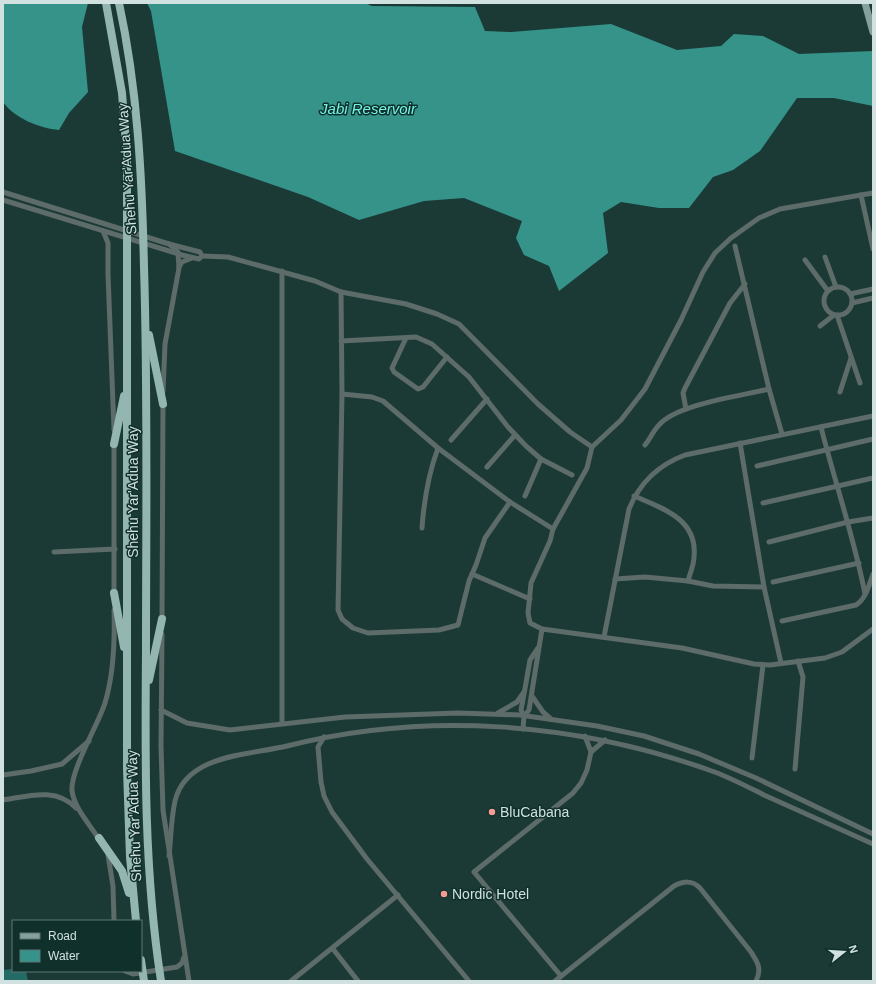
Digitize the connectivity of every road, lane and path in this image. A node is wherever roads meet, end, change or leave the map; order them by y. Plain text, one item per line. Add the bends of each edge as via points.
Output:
1 (106, 3) edge
2 (119, 3) edge
3 (865, 3) edge
4 (873, 32) edge
5 (3, 192) edge
6 (873, 193) edge
7 (861, 195) junction
8 (3, 200) edge
9 (124, 230) junction
10 (103, 231) junction
11 (112, 234) junction
12 (108, 243) junction
13 (169, 244) junction
14 (735, 246) dead end
15 (873, 249) edge
16 (179, 254) junction
17 (202, 256) junction
18 (825, 257) dead end
19 (192, 258) junction
20 (805, 260) dead end
21 (178, 268) junction
22 (282, 271) junction
23 (745, 284) junction
24 (836, 287) junction
25 (873, 289) edge
26 (145, 292) junction
27 (341, 292) junction
28 (828, 292) junction
29 (850, 294) junction
30 (873, 298) edge
31 (852, 303) junction
32 (835, 315) junction
33 (820, 326) dead end
34 (406, 338) junction
35 (342, 341) junction
36 (128, 348) junction
37 (447, 357) junction
38 (851, 358) junction
39 (860, 383) dead end
40 (769, 390) junction
41 (840, 392) dead end
42 (342, 394) junction
43 (487, 399) junction
44 (164, 404) junction
45 (686, 409) junction
46 (873, 416) edge
47 (822, 427) junction
48 (782, 434) junction
49 (515, 435) junction
50 (873, 439) edge
51 (451, 440) dead end
52 (740, 443) junction
53 (114, 444) junction
54 (645, 445) dead end
55 (592, 446) junction
56 (438, 448) junction
57 (826, 450) junction
58 (541, 460) junction
59 (757, 466) dead end
60 (487, 467) dead end
61 (572, 475) dead end
62 (873, 478) edge
63 (836, 486) junction
64 (525, 496) dead end
65 (634, 496) junction
66 (510, 502) junction
67 (763, 503) dead end
68 (873, 518) edge
69 (848, 522) junction
70 (422, 528) dead end
71 (553, 529) junction
72 (769, 542) dead end
73 (114, 549) junction
74 (54, 552) dead end
75 (859, 563) junction
76 (472, 574) junction
77 (873, 574) edge
78 (615, 579) junction
79 (688, 581) junction
80 (773, 582) dead end
81 (764, 587) junction
82 (114, 593) junction
83 (865, 594) junction
84 (530, 599) junction
85 (162, 619) junction
86 (782, 621) dead end
87 (542, 629) junction
88 (873, 629) edge
89 (604, 637) junction
90 (538, 648) junction
91 (798, 661) junction
92 (780, 663) junction
93 (764, 664) junction
94 (128, 685) junction
95 (525, 691) junction
96 (532, 696) junction
97 (145, 699) junction
98 (161, 710) junction
99 (497, 714) junction
100 (524, 716) junction
101 (551, 719) junction
102 (282, 723) junction
103 (523, 729) junction
104 (585, 736) junction
105 (324, 737) junction
106 (89, 740) junction
107 (312, 740) junction
108 (605, 740) junction
109 (318, 747) junction
110 (591, 752) junction
111 (752, 758) dead end
112 (795, 769) dead end
113 (3, 774) edge
114 (3, 800) edge
115 (163, 814) junction
116 (173, 815) junction
117 (83, 816) junction
118 (873, 834) edge
119 (99, 838) junction
120 (873, 844) edge
121 (169, 856) junction
122 (398, 895) junction
123 (114, 920) edge
124 (136, 920) edge
125 (136, 920) edge
126 (333, 949) junction
127 (184, 954) junction
128 (142, 967) edge
129 (128, 972) edge
130 (561, 976) junction
131 (144, 981) edge
132 (161, 981) edge
133 (189, 981) edge
134 (291, 981) edge
135 (358, 981) edge
136 (469, 981) edge
137 (555, 981) edge
138 (756, 981) edge

1 - 36 highway, Shehu Yar'Adua Way via 118,67 125,125
2 - 26 highway, Shehu Yar'Adua Way via 138,118
3 - 4 main road
5 - 9 street
6 - 7 street
7 - 15 street
7 - 55 street via 780,209 759,218 731,238 715,253 703,272 681,320 635,403 621,420
8 - 10 street
9 - 11 street via 117,230
9 - 13 street
10 - 11 street
10 - 12 street
11 - 12 street
11 - 16 street
12 - 53 street
13 - 16 street via 174,246
13 - 17 street via 200,252
14 - 23 street
16 - 19 street
16 - 21 street
17 - 19 street via 199,259
17 - 22 street via 228,256
18 - 24 street
19 - 21 street via 182,262
20 - 28 street
21 - 44 street via 165,344
22 - 27 street
22 - 102 street
23 - 40 street
23 - 45 street via 730,303 685,388 683,393
24 - 28 street
24 - 29 street
25 - 29 street
26 - 44 highway via 149,330
26 - 97 highway, Shehu Yar'Adua Way
27 - 35 street
27 - 55 street via 406,304 459,324 538,404 570,432
28 - 32 street via 824,297 824,303 826,309
29 - 31 street
30 - 31 street
31 - 32 street via 846,313
32 - 33 street
32 - 38 street
34 - 35 street
34 - 37 street via 423,339
34 - 37 street via 392,368 418,389 424,387
35 - 42 street
36 - 53 highway via 124,396
36 - 94 highway, Shehu Yar'Adua Way
37 - 43 street via 469,377
38 - 39 street
38 - 41 street
40 - 45 street
40 - 48 street
42 - 56 street via 383,401
42 - 76 street via 338,610 342,619 359,631 375,633 439,630 458,624
43 - 49 street
43 - 51 street
44 - 85 street
45 - 54 street via 666,418
46 - 47 street
47 - 48 street
47 - 57 street
48 - 52 street
49 - 58 street
49 - 60 street
50 - 57 street
52 - 65 street via 671,460 649,477
52 - 81 street
53 - 73 street
55 - 71 street via 588,468
56 - 66 street
56 - 70 street via 429,472
57 - 59 street
57 - 63 street
58 - 61 street
58 - 64 street
62 - 63 street
63 - 67 street
63 - 69 street
65 - 78 street
65 - 79 street via 673,514 682,520 689,530 695,556
66 - 71 street
66 - 76 street via 485,538
68 - 69 street
69 - 72 street
69 - 75 street
71 - 84 street via 531,583
73 - 74 street
73 - 82 street
75 - 80 street
75 - 83 street
76 - 84 street
77 - 83 street
78 - 79 street via 645,577
78 - 89 street
79 - 81 street via 712,586
81 - 92 street
82 - 94 highway via 125,650
82 - 106 street via 111,677 105,703
83 - 86 street via 856,605
84 - 87 street via 530,623
85 - 97 highway
85 - 98 street
87 - 89 street
87 - 90 street
88 - 91 street via 842,652 825,658
89 - 93 street via 682,648
90 - 95 street via 530,660
90 - 96 street via 539,659
91 - 92 street
91 - 112 street via 802,677
92 - 93 street
93 - 111 street
94 - 124 highway, Shehu Yar'Adua Way via 128,809
95 - 99 street via 517,702
95 - 100 street via 521,710
96 - 100 street via 529,710
96 - 101 street
97 - 132 highway, Shehu Yar'Adua Way via 146,835
98 - 102 street via 187,723 230,730
98 - 115 street
99 - 100 street
99 - 102 street via 377,715
100 - 101 street
100 - 103 street
101 - 118 street via 644,736 699,754 756,778
103 - 104 street
103 - 105 street via 465,725 392,729
104 - 108 street
104 - 110 street
105 - 107 street
105 - 109 street
106 - 113 street via 62,764
106 - 117 street via 72,786 74,799
107 - 109 street
107 - 116 street via 220,758 189,775 176,799
108 - 110 street
108 - 120 street via 710,770
109 - 122 street via 324,796 332,812
110 - 130 street via 587,770 573,793 474,872
114 - 117 street via 44,794 60,796
115 - 116 street
115 - 121 street
116 - 121 street
117 - 119 street
119 - 123 street via 108,854 110,864
119 - 125 highway via 126,879
121 - 127 street
122 - 126 street
122 - 136 street
126 - 134 street
126 - 135 street
127 - 129 street via 182,963 177,967 133,974
127 - 133 street
128 - 131 highway
130 - 137 street
130 - 138 street via 674,886 687,881 695,883 700,888 751,952 758,963 760,974

